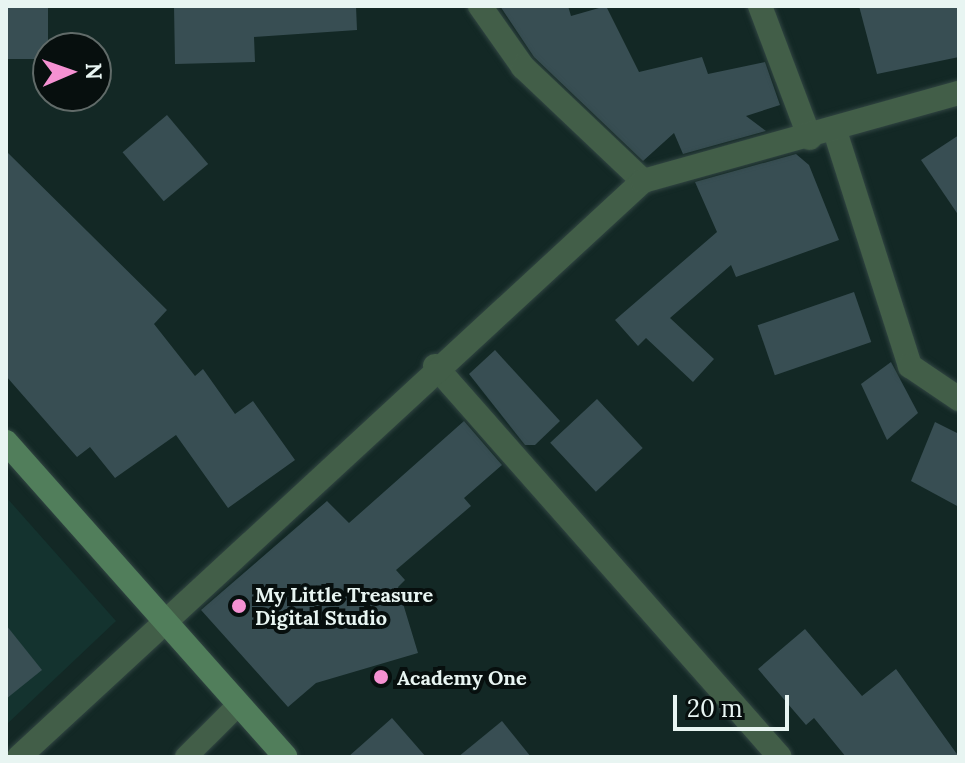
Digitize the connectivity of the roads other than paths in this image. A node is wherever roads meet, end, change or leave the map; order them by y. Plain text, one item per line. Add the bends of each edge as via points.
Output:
1 (480, 6) edge
2 (760, 6) edge
3 (956, 98) edge
4 (835, 131) junction
5 (810, 138) junction
6 (643, 181) junction
7 (435, 366) junction
8 (959, 399) edge
9 (6, 442) edge
10 (164, 619) junction
11 (239, 704) junction
12 (19, 757) edge
13 (186, 757) edge
14 (286, 757) edge
15 (780, 757) edge

1 - 6 street via 523,67
2 - 5 street
3 - 4 street
4 - 5 street
4 - 8 street via 910,366
5 - 6 street
6 - 7 street
7 - 10 street
7 - 15 street
9 - 10 main road
10 - 11 main road
10 - 12 street
11 - 13 lane
11 - 14 main road

